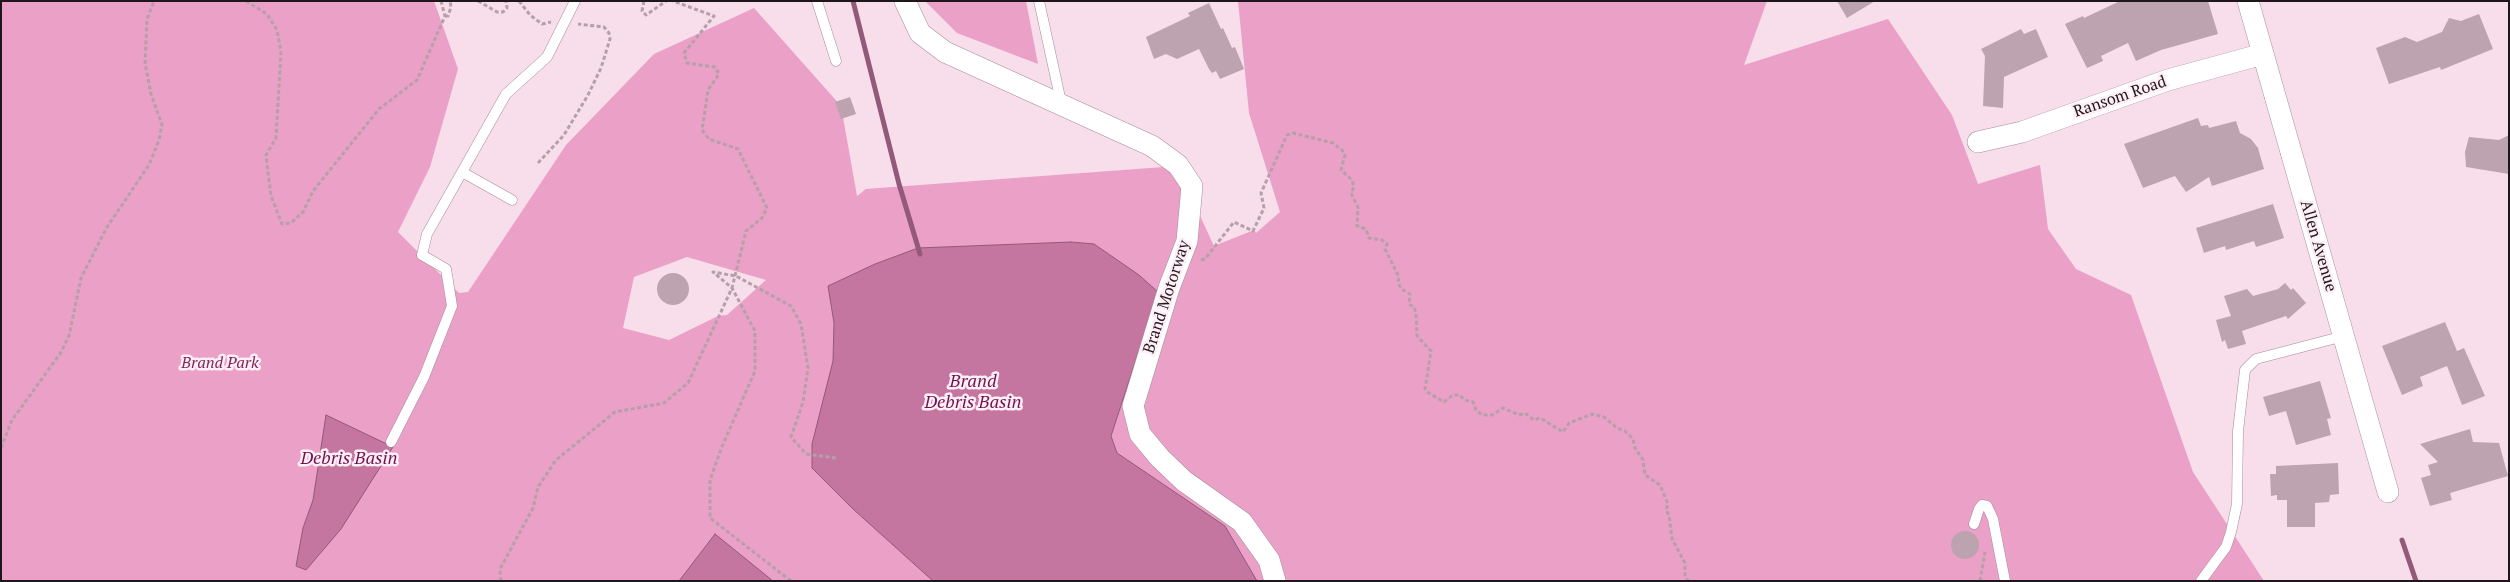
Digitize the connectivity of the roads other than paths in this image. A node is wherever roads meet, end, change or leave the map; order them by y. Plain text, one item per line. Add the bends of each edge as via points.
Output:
1 (575, 1) edge
2 (817, 1) edge
3 (905, 1) edge
4 (1038, 1) edge
5 (2248, 1) edge
6 (2263, 54) junction
7 (836, 61) dead end
8 (1060, 102) junction
9 (1978, 142) dead end
10 (462, 172) junction
11 (512, 200) dead end
12 (2344, 336) junction
13 (392, 442) dead end
14 (2388, 492) dead end
15 (1974, 524) dead end
16 (1275, 581) edge
17 (2005, 581) edge
18 (2201, 581) edge

1 - 10 lane via 547,57 506,94
2 - 7 lane
3 - 8 street, Brand Motorway via 920,33 945,52
4 - 8 lane
5 - 6 street, Allen Avenue
6 - 9 street, Ransom Road via 2168,80 2022,132
6 - 12 street, Allen Avenue
8 - 16 street, Brand Motorway via 1152,146 1178,165 1192,186 1187,241 1133,406 1140,434 1184,481 1242,522 1269,560
10 - 11 lane
10 - 13 lane via 427,234 422,255 446,269 452,306 424,377
12 - 14 street, Allen Avenue
12 - 18 lane via 2256,359 2245,370 2238,431 2237,504 2232,532 2226,547
15 - 17 lane via 1979,509 1986,506 1993,519

